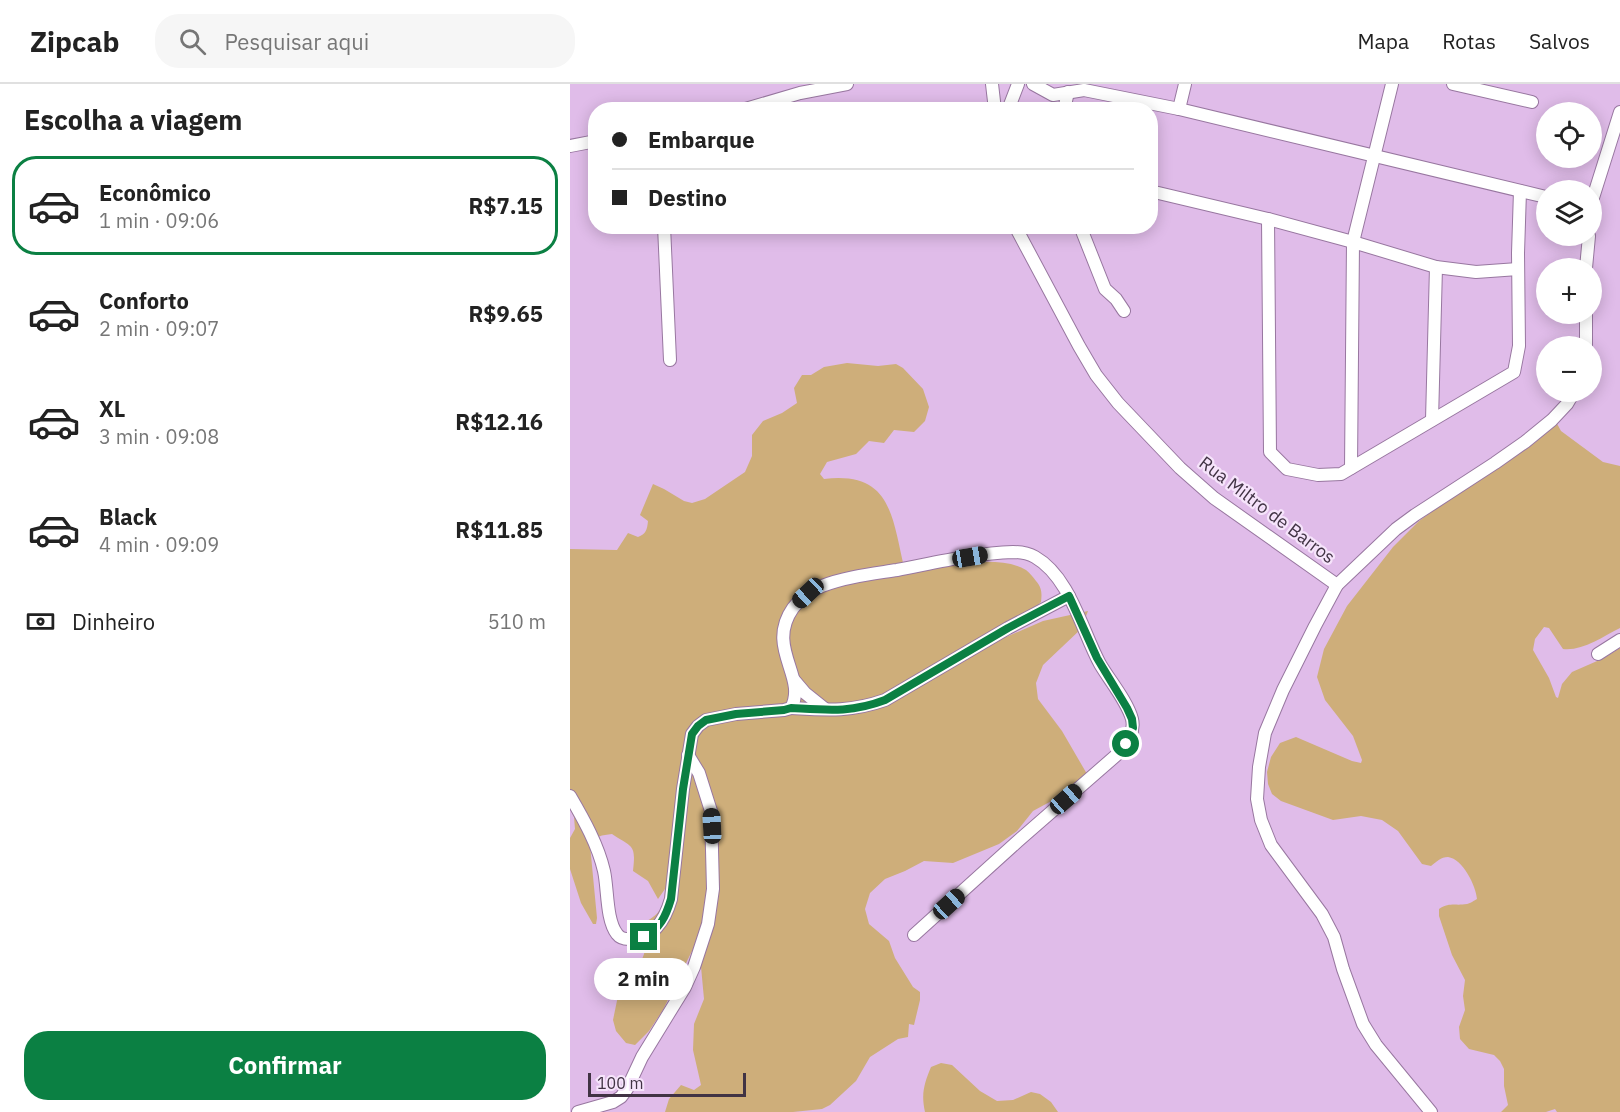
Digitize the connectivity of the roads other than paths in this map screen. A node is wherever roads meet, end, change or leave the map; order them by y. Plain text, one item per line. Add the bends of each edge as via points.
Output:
1 (847, 84) edge
2 (992, 84) edge
3 (1018, 84) edge
4 (1033, 84) edge
5 (1185, 84) edge
6 (1392, 84) edge
7 (1453, 84) edge
8 (1065, 88) edge
9 (769, 102) edge
10 (994, 102) edge
11 (1011, 102) edge
12 (1144, 102) edge
13 (1532, 102) dead end
14 (1158, 105) edge
15 (1179, 109) junction
16 (1620, 112) edge
17 (588, 143) edge
18 (570, 146) edge
19 (1375, 156) junction
20 (1599, 180) edge
21 (1520, 191) junction
22 (1158, 193) edge
23 (1536, 195) edge
24 (1268, 219) junction
25 (664, 234) edge
26 (1019, 234) edge
27 (1083, 234) edge
28 (1353, 242) junction
29 (1436, 267) junction
30 (1518, 269) junction
31 (1124, 311) dead end
32 (670, 360) dead end
33 (1568, 402) edge
34 (1432, 420) junction
35 (1351, 468) junction
36 (1337, 585) junction
37 (1069, 596) junction
38 (1620, 640) edge
39 (1598, 654) dead end
40 (794, 680) junction
41 (791, 708) junction
42 (826, 710) junction
43 (688, 755) junction
44 (570, 796) edge
45 (914, 935) dead end
46 (578, 1112) edge
47 (1431, 1112) edge

1 - 9 street
2 - 10 street
3 - 11 street
4 - 8 street via 1053,95
5 - 15 street
6 - 19 street
7 - 13 street
8 - 12 street
14 - 15 street
15 - 19 street
16 - 20 street
17 - 18 street
19 - 21 street
19 - 28 street
21 - 23 street
21 - 30 street
22 - 24 street
24 - 28 street
24 - 35 street via 1270,452 1287,469 1318,475 1341,474
25 - 32 street
26 - 36 street, Rua Miltro de Barros via 1078,346 1118,403 1214,498
27 - 31 street via 1105,289
28 - 29 street
28 - 35 street
29 - 30 street via 1476,272
29 - 34 street
30 - 34 street via 1519,346 1514,372
33 - 36 street via 1552,420 1495,463 1396,529
34 - 35 street
36 - 47 street via 1265,733 1257,799 1271,845 1322,914 1334,937 1363,1024
37 - 40 street via 1052,571 1024,552 992,553 822,586 808,593 787,618 784,651
37 - 42 street via 885,700 866,707
37 - 45 street via 1097,658 1132,719 1131,736 1120,752
38 - 39 street
40 - 41 street via 796,696
40 - 42 street
41 - 42 street
41 - 43 street via 706,720 692,734
43 - 44 street via 671,899 658,927 644,937 624,939 615,932 600,856
43 - 46 street via 699,773 711,811 713,889 708,924 685,987 627,1089 613,1102

